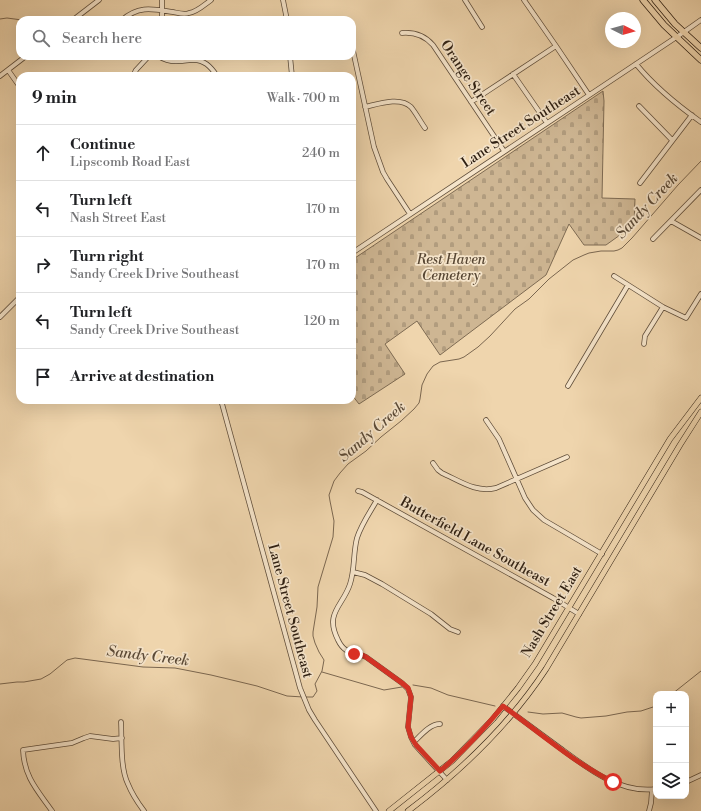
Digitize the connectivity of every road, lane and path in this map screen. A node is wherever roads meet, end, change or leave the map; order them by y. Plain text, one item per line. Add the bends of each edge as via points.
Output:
1 (99, 0) edge
2 (162, 0) edge
3 (210, 0) edge
4 (283, 0) edge
5 (465, 0) edge
6 (524, 0) edge
7 (643, 0) edge
8 (655, 0) edge
9 (162, 11) junction
10 (78, 16) edge
11 (127, 16) edge
12 (162, 16) edge
13 (286, 16) edge
14 (701, 20) edge
15 (482, 27) dead end
16 (684, 32) junction
17 (402, 33) dead end
18 (677, 37) junction
19 (556, 46) junction
20 (701, 48) edge
21 (21, 60) edge
22 (145, 60) edge
23 (169, 60) edge
24 (195, 60) edge
25 (195, 60) edge
26 (290, 60) edge
27 (355, 60) edge
28 (701, 60) edge
29 (636, 64) junction
30 (8, 70) junction
31 (135, 72) edge
32 (215, 72) edge
33 (292, 72) edge
34 (513, 74) junction
35 (0, 76) edge
36 (16, 81) edge
37 (589, 95) junction
38 (471, 102) junction
39 (639, 106) dead end
40 (365, 107) junction
41 (692, 115) junction
42 (701, 122) edge
43 (546, 123) junction
44 (425, 128) dead end
45 (672, 140) junction
46 (504, 151) junction
47 (640, 183) dead end
48 (701, 190) edge
49 (410, 214) junction
50 (671, 221) junction
51 (701, 238) edge
52 (653, 240) dead end
53 (356, 250) edge
54 (614, 276) dead end
55 (628, 285) junction
56 (701, 294) edge
57 (16, 301) edge
58 (663, 307) junction
59 (0, 317) edge
60 (644, 344) dead end
61 (568, 386) dead end
62 (701, 398) edge
63 (222, 404) edge
64 (701, 412) edge
65 (486, 420) dead end
66 (567, 457) dead end
67 (433, 463) dead end
68 (517, 479) junction
69 (358, 491) dead end
70 (377, 500) junction
71 (602, 554) junction
72 (352, 572) junction
73 (569, 608) junction
74 (579, 614) junction
75 (458, 632) dead end
76 (503, 706) junction
77 (514, 714) junction
78 (122, 722) dead end
79 (440, 724) dead end
80 (122, 738) junction
81 (414, 742) junction
82 (440, 771) junction
83 (700, 776) edge
84 (447, 780) junction
85 (689, 781) edge
86 (701, 782) edge
87 (653, 790) edge
88 (653, 794) edge
89 (52, 811) edge
90 (144, 811) edge
91 (376, 811) edge
92 (389, 811) edge
93 (408, 811) edge
94 (649, 811) edge

1 - 10 street
2 - 9 street
3 - 9 street via 186,14
4 - 13 street
5 - 15 street
6 - 19 street
7 - 18 highway
8 - 16 highway
9 - 11 street via 140,10
9 - 12 street
14 - 16 street, Lane Street Southeast
16 - 18 street, Lane Street Southeast
16 - 20 highway
17 - 38 street, Orange Street via 418,34 431,42
18 - 28 highway
18 - 29 street, Lane Street Southeast
19 - 34 street
19 - 37 street
21 - 30 street
22 - 31 street
23 - 25 street
24 - 32 street via 203,62
26 - 33 street
27 - 40 street
29 - 37 street, Lane Street Southeast
29 - 41 street via 668,96
30 - 35 street
30 - 36 street
34 - 38 street
34 - 43 street
37 - 43 street, Lane Street Southeast
38 - 46 street, Orange Street
39 - 45 street
40 - 44 street via 395,101 404,102 414,110
40 - 49 street via 374,147 384,172
41 - 42 street
41 - 45 street
43 - 46 street, Lane Street Southeast
45 - 47 street
46 - 49 street, Lane Street Southeast
48 - 50 street
49 - 53 street, Lane Street Southeast
50 - 51 street
50 - 52 street
54 - 55 street
55 - 58 street
55 - 61 street
56 - 58 street via 686,318
57 - 59 street
58 - 60 street via 645,336
62 - 71 main road, Nash Street East via 670,439
63 - 91 street, Lane Street Southeast via 302,695 315,720
64 - 74 main road, Nash Street East
65 - 68 street via 499,439
66 - 68 street
67 - 68 street via 442,473 480,489 496,488
68 - 71 street via 528,504 538,515
69 - 70 street, Butterfield Lane Southeast
70 - 72 street via 357,538
70 - 73 street, Butterfield Lane Southeast
71 - 73 main road, Nash Street East
72 - 75 street via 365,575 382,584
72 - 81 street via 347,592 334,613 335,634 346,650 366,657 408,688 411,700 408,727
73 - 74 street, Butterfield Lane Southeast
73 - 76 main road, Nash Street East via 535,664
74 - 77 main road, Nash Street East via 543,674
76 - 77 street
76 - 82 main road, Nash Street East
77 - 84 main road, Nash Street East
77 - 87 street via 601,776 629,787
78 - 80 street
79 - 81 street via 432,726
80 - 89 street via 90,736 72,744 23,750 31,782
80 - 90 street via 127,783
81 - 82 street
82 - 84 street
82 - 92 main road, Nash Street East
83 - 85 street
83 - 86 street
84 - 93 main road, Nash Street East
88 - 94 street

